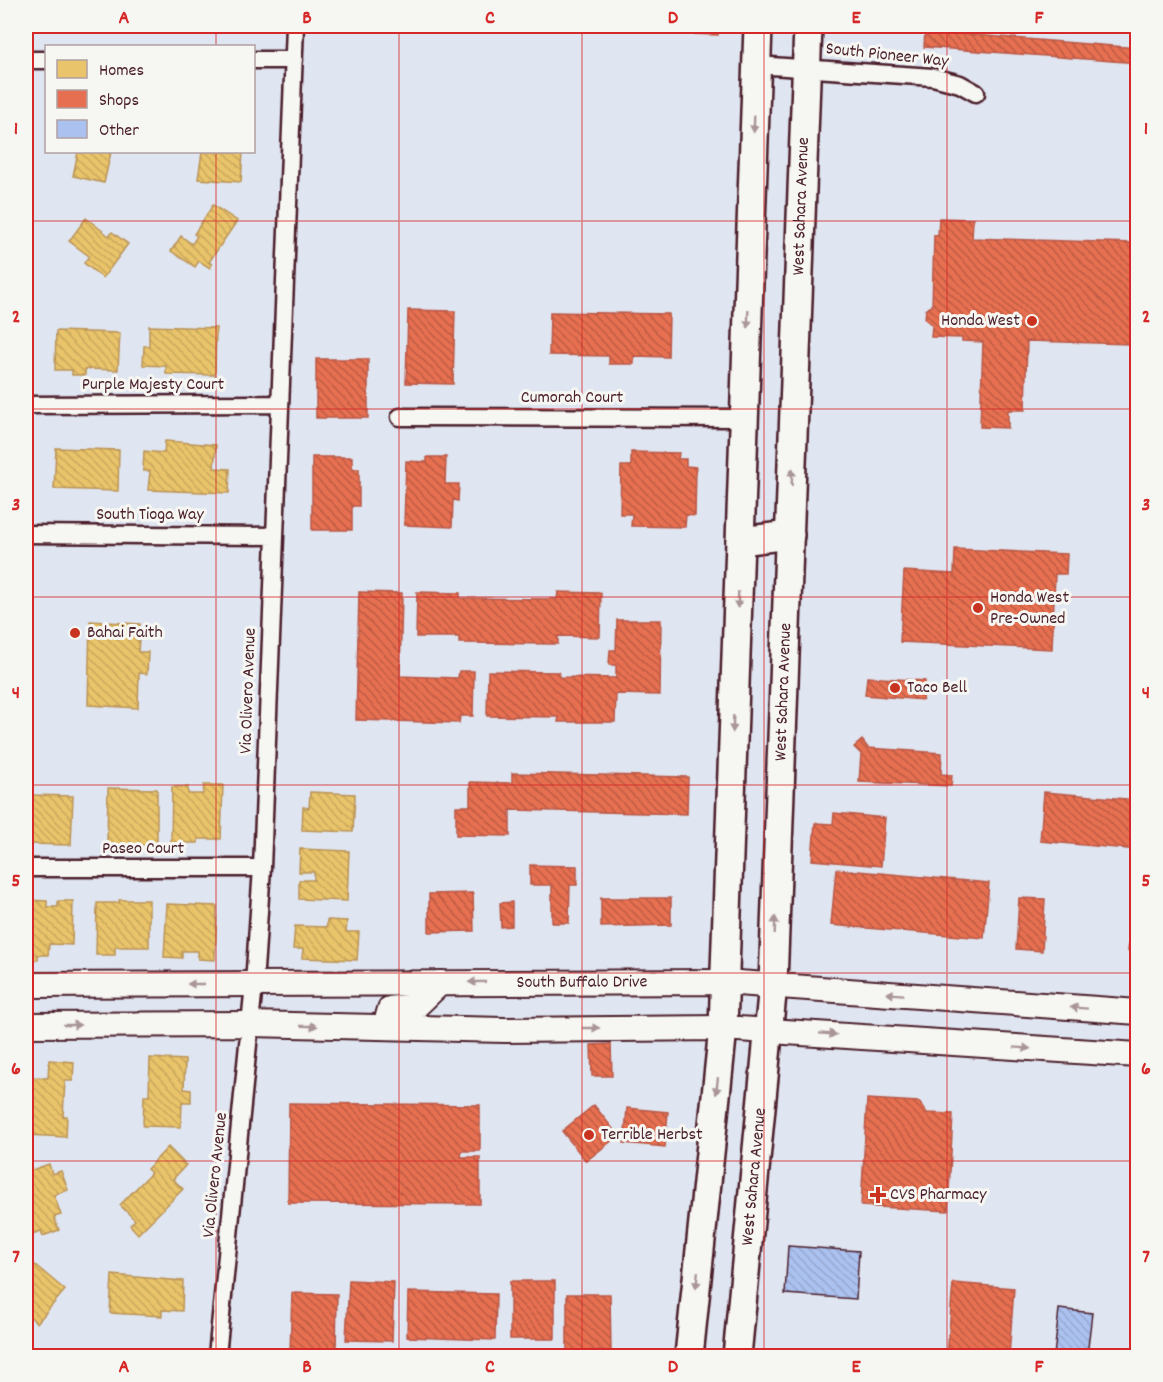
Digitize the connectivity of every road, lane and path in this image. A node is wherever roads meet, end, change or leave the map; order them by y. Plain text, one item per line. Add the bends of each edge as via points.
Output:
1 (295, 26) edge
2 (758, 26) edge
3 (808, 26) edge
4 (26, 60) edge
5 (45, 60) edge
6 (255, 60) edge
7 (294, 60) junction
8 (756, 65) junction
9 (806, 68) junction
10 (976, 93) dead end
11 (280, 404) junction
12 (26, 405) edge
13 (400, 417) dead end
14 (744, 417) junction
15 (26, 534) edge
16 (790, 535) junction
17 (275, 536) junction
18 (740, 541) junction
19 (26, 868) edge
20 (261, 868) junction
21 (724, 982) junction
22 (440, 983) junction
23 (254, 984) junction
24 (773, 984) junction
25 (26, 985) edge
26 (1137, 1012) edge
27 (250, 1024) junction
28 (26, 1025) edge
29 (385, 1027) junction
30 (723, 1028) junction
31 (769, 1030) junction
32 (1137, 1055) edge
33 (217, 1356) edge
34 (689, 1356) edge
35 (737, 1356) edge

1 - 7 street, Via Olivero Avenue
2 - 8 main road
3 - 9 main road, West Sahara Avenue
4 - 5 street
6 - 7 street
7 - 11 street, Via Olivero Avenue
8 - 9 street, South Pioneer Way
8 -> 14 main road
9 - 10 street, South Pioneer Way via 933,77
16 -> 9 main road, West Sahara Avenue
11 - 12 street, Purple Majesty Court
11 - 17 street, Via Olivero Avenue
13 - 14 street, Cumorah Court
14 - 18 main road
15 - 17 street, South Tioga Way
16 - 18 main road
24 -> 16 main road, West Sahara Avenue
17 - 20 street, Via Olivero Avenue
18 -> 21 main road
19 - 20 street, Paseo Court
20 - 23 street, Via Olivero Avenue
21 -> 22 main road, South Buffalo Drive
21 - 24 main road, South Buffalo Drive
21 - 30 main road
22 - 23 main road, South Buffalo Drive
22 - 29 main road via 416,1006 390,1009
23 -> 25 main road, South Buffalo Drive
23 - 27 street, Via Olivero Avenue
26 -> 24 main road, South Buffalo Drive
24 - 31 main road, West Sahara Avenue
28 -> 27 main road
27 -> 29 main road
27 - 33 street, Via Olivero Avenue
29 -> 30 main road
30 - 31 main road
30 -> 34 main road
31 -> 32 main road
31 - 35 main road, West Sahara Avenue

